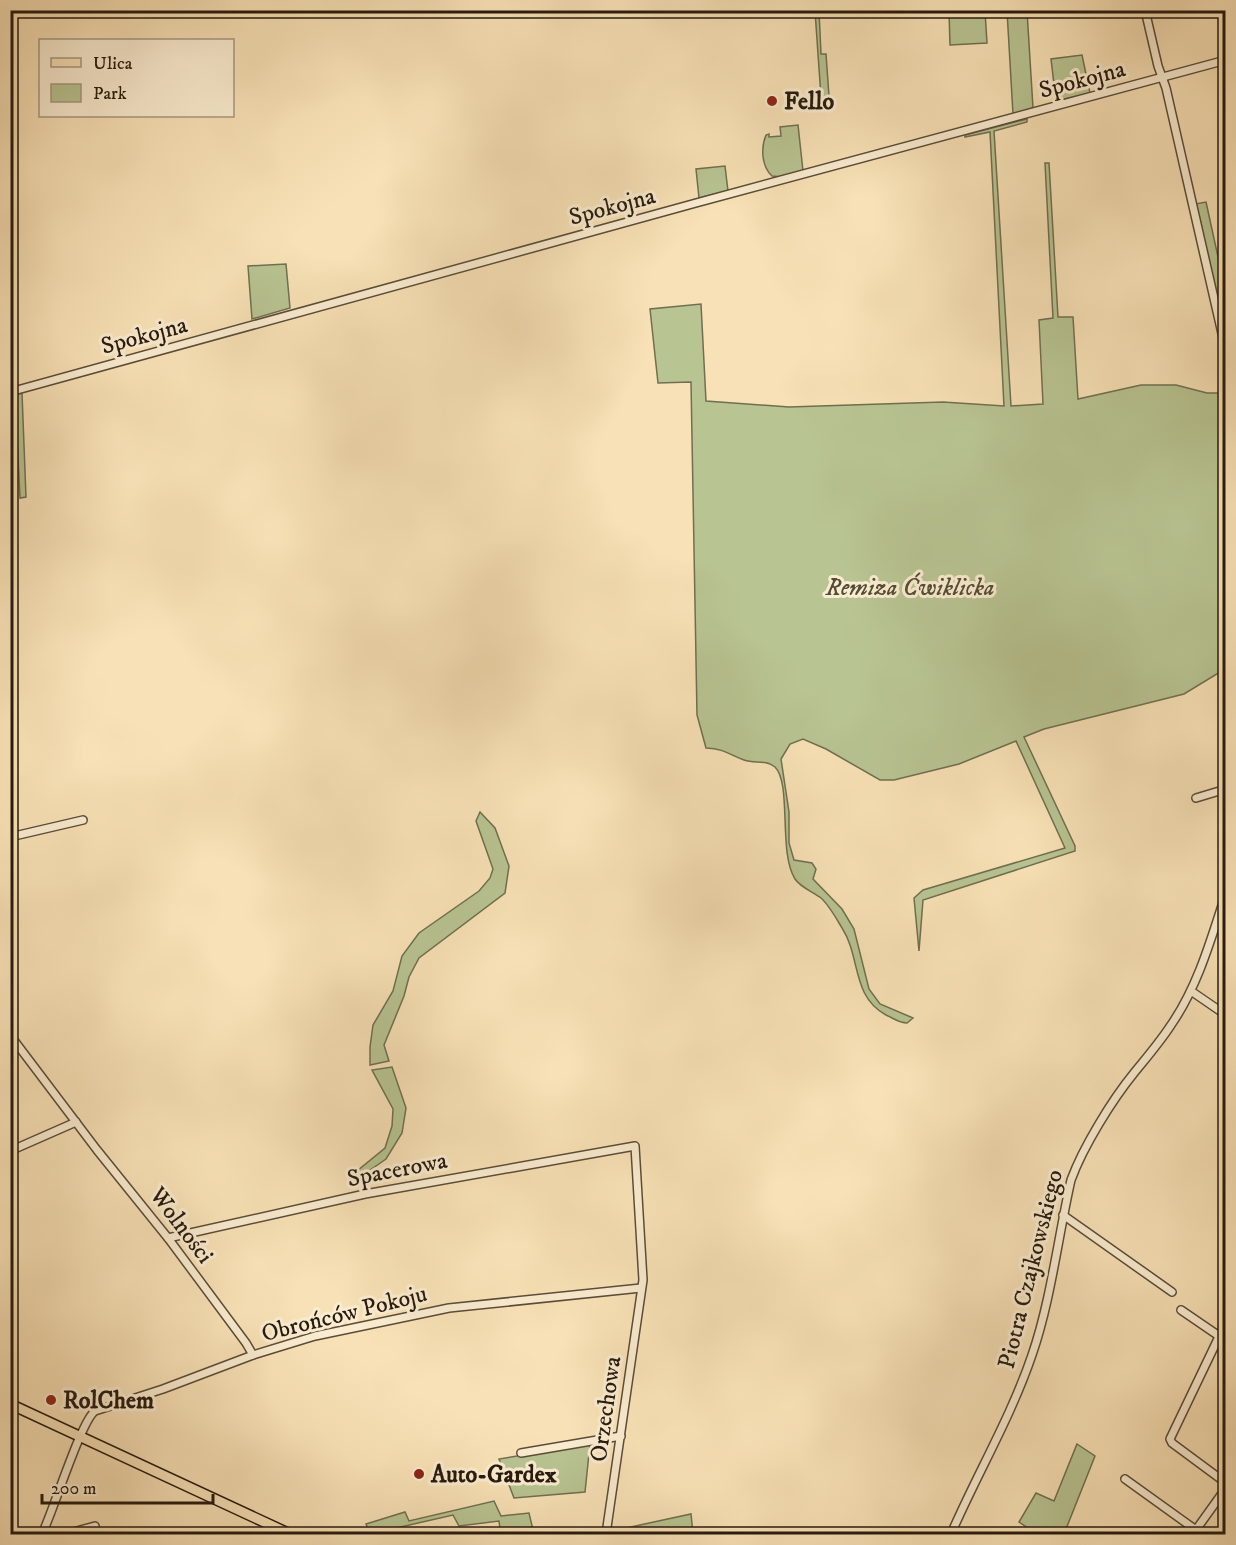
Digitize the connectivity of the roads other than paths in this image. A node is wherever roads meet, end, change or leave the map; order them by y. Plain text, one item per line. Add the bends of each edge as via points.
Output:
1 (1145, 10) edge
2 (1226, 60) edge
3 (1163, 78) junction
4 (1226, 351) edge
5 (10, 392) edge
6 (1226, 789) edge
7 (1196, 798) dead end
8 (83, 820) dead end
9 (10, 837) edge
10 (1226, 893) edge
11 (1191, 991) junction
12 (1226, 1015) edge
13 (10, 1035) edge
14 (76, 1122) junction
15 (635, 1146) joint
16 (10, 1151) edge
17 (1063, 1215) junction
18 (168, 1238) junction
19 (641, 1288) junction
20 (1172, 1292) dead end
21 (1181, 1310) dead end
22 (1226, 1322) edge
23 (1219, 1336) junction
24 (253, 1355) junction
25 (10, 1404) edge
26 (80, 1436) junction
27 (621, 1436) junction
28 (521, 1453) dead end
29 (1125, 1479) dead end
30 (1226, 1483) edge
31 (1226, 1488) edge
32 (94, 1526) dead end
33 (1194, 1532) edge
34 (42, 1534) edge
35 (66, 1534) edge
36 (290, 1534) edge
37 (606, 1534) edge
38 (951, 1534) edge

1 - 3 street
2 - 3 street, Spokojna
3 - 4 street
3 - 5 street, Spokojna
6 - 7 street
8 - 9 street
10 - 11 street, Piotra Czajkowskiego
11 - 12 street
11 - 17 street, Piotra Czajkowskiego via 1078,1159
13 - 14 street, Wolności
14 - 16 street
14 - 18 street, Wolności
15 - 18 street, Spacerowa via 365,1194
15 - 19 street, Orzechowa
17 - 20 street
17 - 38 street, Piotra Czajkowskiego via 1033,1353 1012,1407
18 - 24 street, Wolności
19 - 24 street, Obrońców Pokoju via 449,1308 315,1336
19 - 27 street, Orzechowa
21 - 23 street
22 - 23 street
23 - 30 street via 1170,1439
24 - 26 street, Obrońców Pokoju via 95,1411
25 - 26 main road
26 - 34 street, Obrońców Pokoju
26 - 36 main road
27 - 28 street
27 - 37 street, Orzechowa
29 - 33 street
31 - 33 street
32 - 35 street

